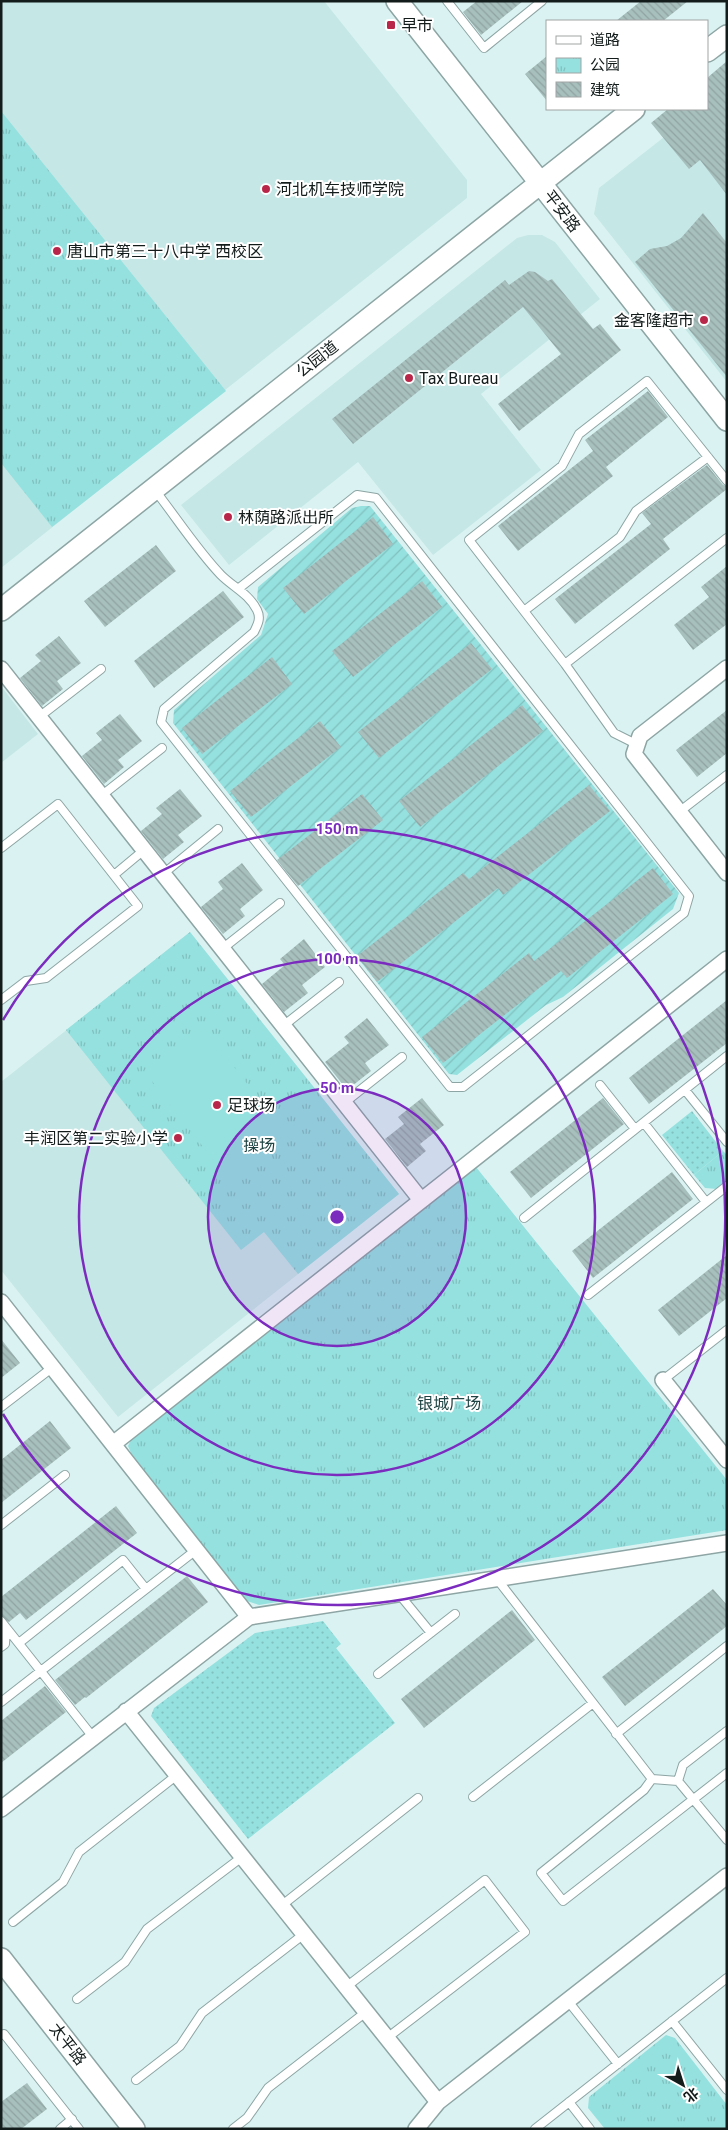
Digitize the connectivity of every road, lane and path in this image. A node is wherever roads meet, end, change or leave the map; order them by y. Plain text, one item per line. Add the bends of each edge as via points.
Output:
1 (397, 1) edge
2 (447, 1) edge
3 (542, 1) edge
4 (727, 36) edge
5 (708, 50) edge
6 (633, 110) edge
7 (540, 183) junction
8 (727, 420) edge
9 (708, 456) junction
10 (727, 480) edge
11 (154, 489) junction
12 (727, 538) edge
13 (238, 588) junction
14 (1, 610) edge
15 (524, 612) junction
16 (565, 664) junction
17 (727, 668) edge
18 (1, 669) edge
19 (101, 669) dead end
20 (39, 717) junction
21 (636, 744) junction
22 (162, 748) dead end
23 (727, 775) edge
24 (101, 796) junction
25 (678, 812) junction
26 (218, 829) dead end
27 (1, 848) edge
28 (144, 850) junction
29 (727, 873) edge
30 (163, 874) junction
31 (114, 875) junction
32 (280, 903) dead end
33 (222, 949) junction
34 (727, 959) edge
35 (339, 982) dead end
36 (1, 1000) edge
37 (283, 1026) junction
38 (727, 1056) edge
39 (402, 1057) dead end
40 (600, 1085) dead end
41 (685, 1090) junction
42 (344, 1103) junction
43 (644, 1123) junction
44 (635, 1130) junction
45 (727, 1142) edge
46 (727, 1186) edge
47 (421, 1200) junction
48 (706, 1202) junction
49 (524, 1218) dead end
50 (588, 1295) dead end
51 (4, 1311) edge
52 (727, 1330) edge
53 (53, 1367) junction
54 (663, 1380) joint
55 (1, 1407) edge
56 (113, 1444) junction
57 (727, 1460) edge
58 (65, 1475) dead end
59 (1, 1525) edge
60 (727, 1543) edge
61 (196, 1550) junction
62 (497, 1579) junction
63 (146, 1589) junction
64 (399, 1594) junction
65 (456, 1614) dead end
66 (249, 1617) junction
67 (4, 1624) edge
68 (430, 1633) junction
69 (19, 1643) junction
70 (727, 1646) edge
71 (1, 1647) edge
72 (41, 1671) junction
73 (378, 1674) dead end
74 (1, 1702) edge
75 (593, 1703) junction
76 (126, 1711) junction
77 (727, 1731) edge
78 (616, 1734) junction
79 (93, 1737) junction
80 (727, 1773) edge
81 (178, 1776) junction
82 (652, 1779) junction
83 (678, 1781) junction
84 (473, 1797) dead end
85 (418, 1798) dead end
86 (694, 1798) junction
87 (1, 1809) edge
88 (727, 1840) edge
89 (242, 1856) junction
90 (727, 1876) edge
91 (281, 1906) junction
92 (13, 1922) dead end
93 (304, 1934) junction
94 (1, 1959) edge
95 (727, 1978) edge
96 (346, 1987) junction
97 (77, 1999) dead end
98 (568, 2000) junction
99 (366, 2012) junction
100 (672, 2021) junction
101 (1, 2036) edge
102 (387, 2038) junction
103 (618, 2064) junction
104 (136, 2080) dead end
105 (727, 2090) edge
106 (438, 2102) junction
107 (569, 2102) junction
108 (72, 2119) junction
109 (60, 2129) edge
110 (79, 2129) edge
111 (134, 2129) edge
112 (233, 2129) edge
113 (416, 2129) edge
114 (535, 2129) edge
115 (590, 2129) edge

1 - 7 main road, 平安路
2 - 3 lane via 484,48
4 - 5 main road
6 - 7 main road, 公园道
7 - 8 main road, 平安路
7 - 11 main road, 公园道
9 - 10 lane
9 - 15 lane via 636,511 620,537
9 - 15 lane via 647,381 579,434 562,466 469,540
11 - 13 lane via 222,576
11 - 14 main road, 公园道
12 - 16 lane
13 - 13 lane via 356,495 376,498 689,896 684,912 462,1087 450,1086 161,722 164,709 254,632 259,623 258,612
15 - 16 lane
16 - 21 lane via 614,733
17 - 21 street via 640,736
18 - 20 street
19 - 20 lane
20 - 24 street
21 - 25 street via 634,754
22 - 24 lane
23 - 25 lane
24 - 28 street
25 - 29 street
26 - 30 lane
27 - 31 lane via 58,804
28 - 30 street
28 - 31 lane
30 - 33 street
31 - 36 lane via 138,906 46,978 26,981
32 - 33 lane
33 - 37 street
34 - 47 street
35 - 37 lane
37 - 42 street
38 - 41 lane
39 - 42 lane
40 - 44 lane
41 - 43 lane
41 - 45 lane
42 - 47 street
43 - 44 lane
43 - 48 lane
44 - 49 lane
46 - 48 lane
47 - 56 street
48 - 50 lane
51 - 53 street
52 - 54 lane
53 - 55 lane
53 - 56 street
54 - 57 street
56 - 61 street
58 - 59 lane
60 - 62 street
61 - 63 lane
61 - 66 street
62 - 64 street
62 - 75 lane
63 - 69 lane via 122,1560
63 - 72 lane
64 - 66 street
64 - 68 lane
65 - 68 lane
66 - 76 street
67 - 69 lane
67 - 71 lane via 5,1644
68 - 73 lane
69 - 72 lane
70 - 78 lane
72 - 74 lane
72 - 79 lane
75 - 78 lane
75 - 84 lane
76 - 79 street
76 - 81 street
77 - 83 lane via 683,1765
78 - 82 lane
79 - 87 street
80 - 86 lane
81 - 89 street
81 - 92 lane via 79,1852 63,1882
82 - 83 lane
82 - 86 lane via 644,1790 541,1873 564,1900
83 - 86 lane
85 - 91 lane
86 - 88 lane
89 - 91 street
89 - 97 lane via 147,1929 125,1962
90 - 98 street
91 - 93 street
93 - 96 street
93 - 104 lane via 202,2013 180,2046
94 - 111 main road, 太平路
95 - 100 lane
96 - 99 street
96 - 102 lane via 485,1880 525,1932
98 - 103 lane
98 - 106 street
99 - 102 street
99 - 112 lane via 268,2088 247,2118
100 - 103 lane
100 - 105 lane
101 - 108 lane via 4,2034
102 - 106 street
103 - 107 lane
106 - 113 street
107 - 114 lane
107 - 115 lane
108 - 109 lane
108 - 110 lane

